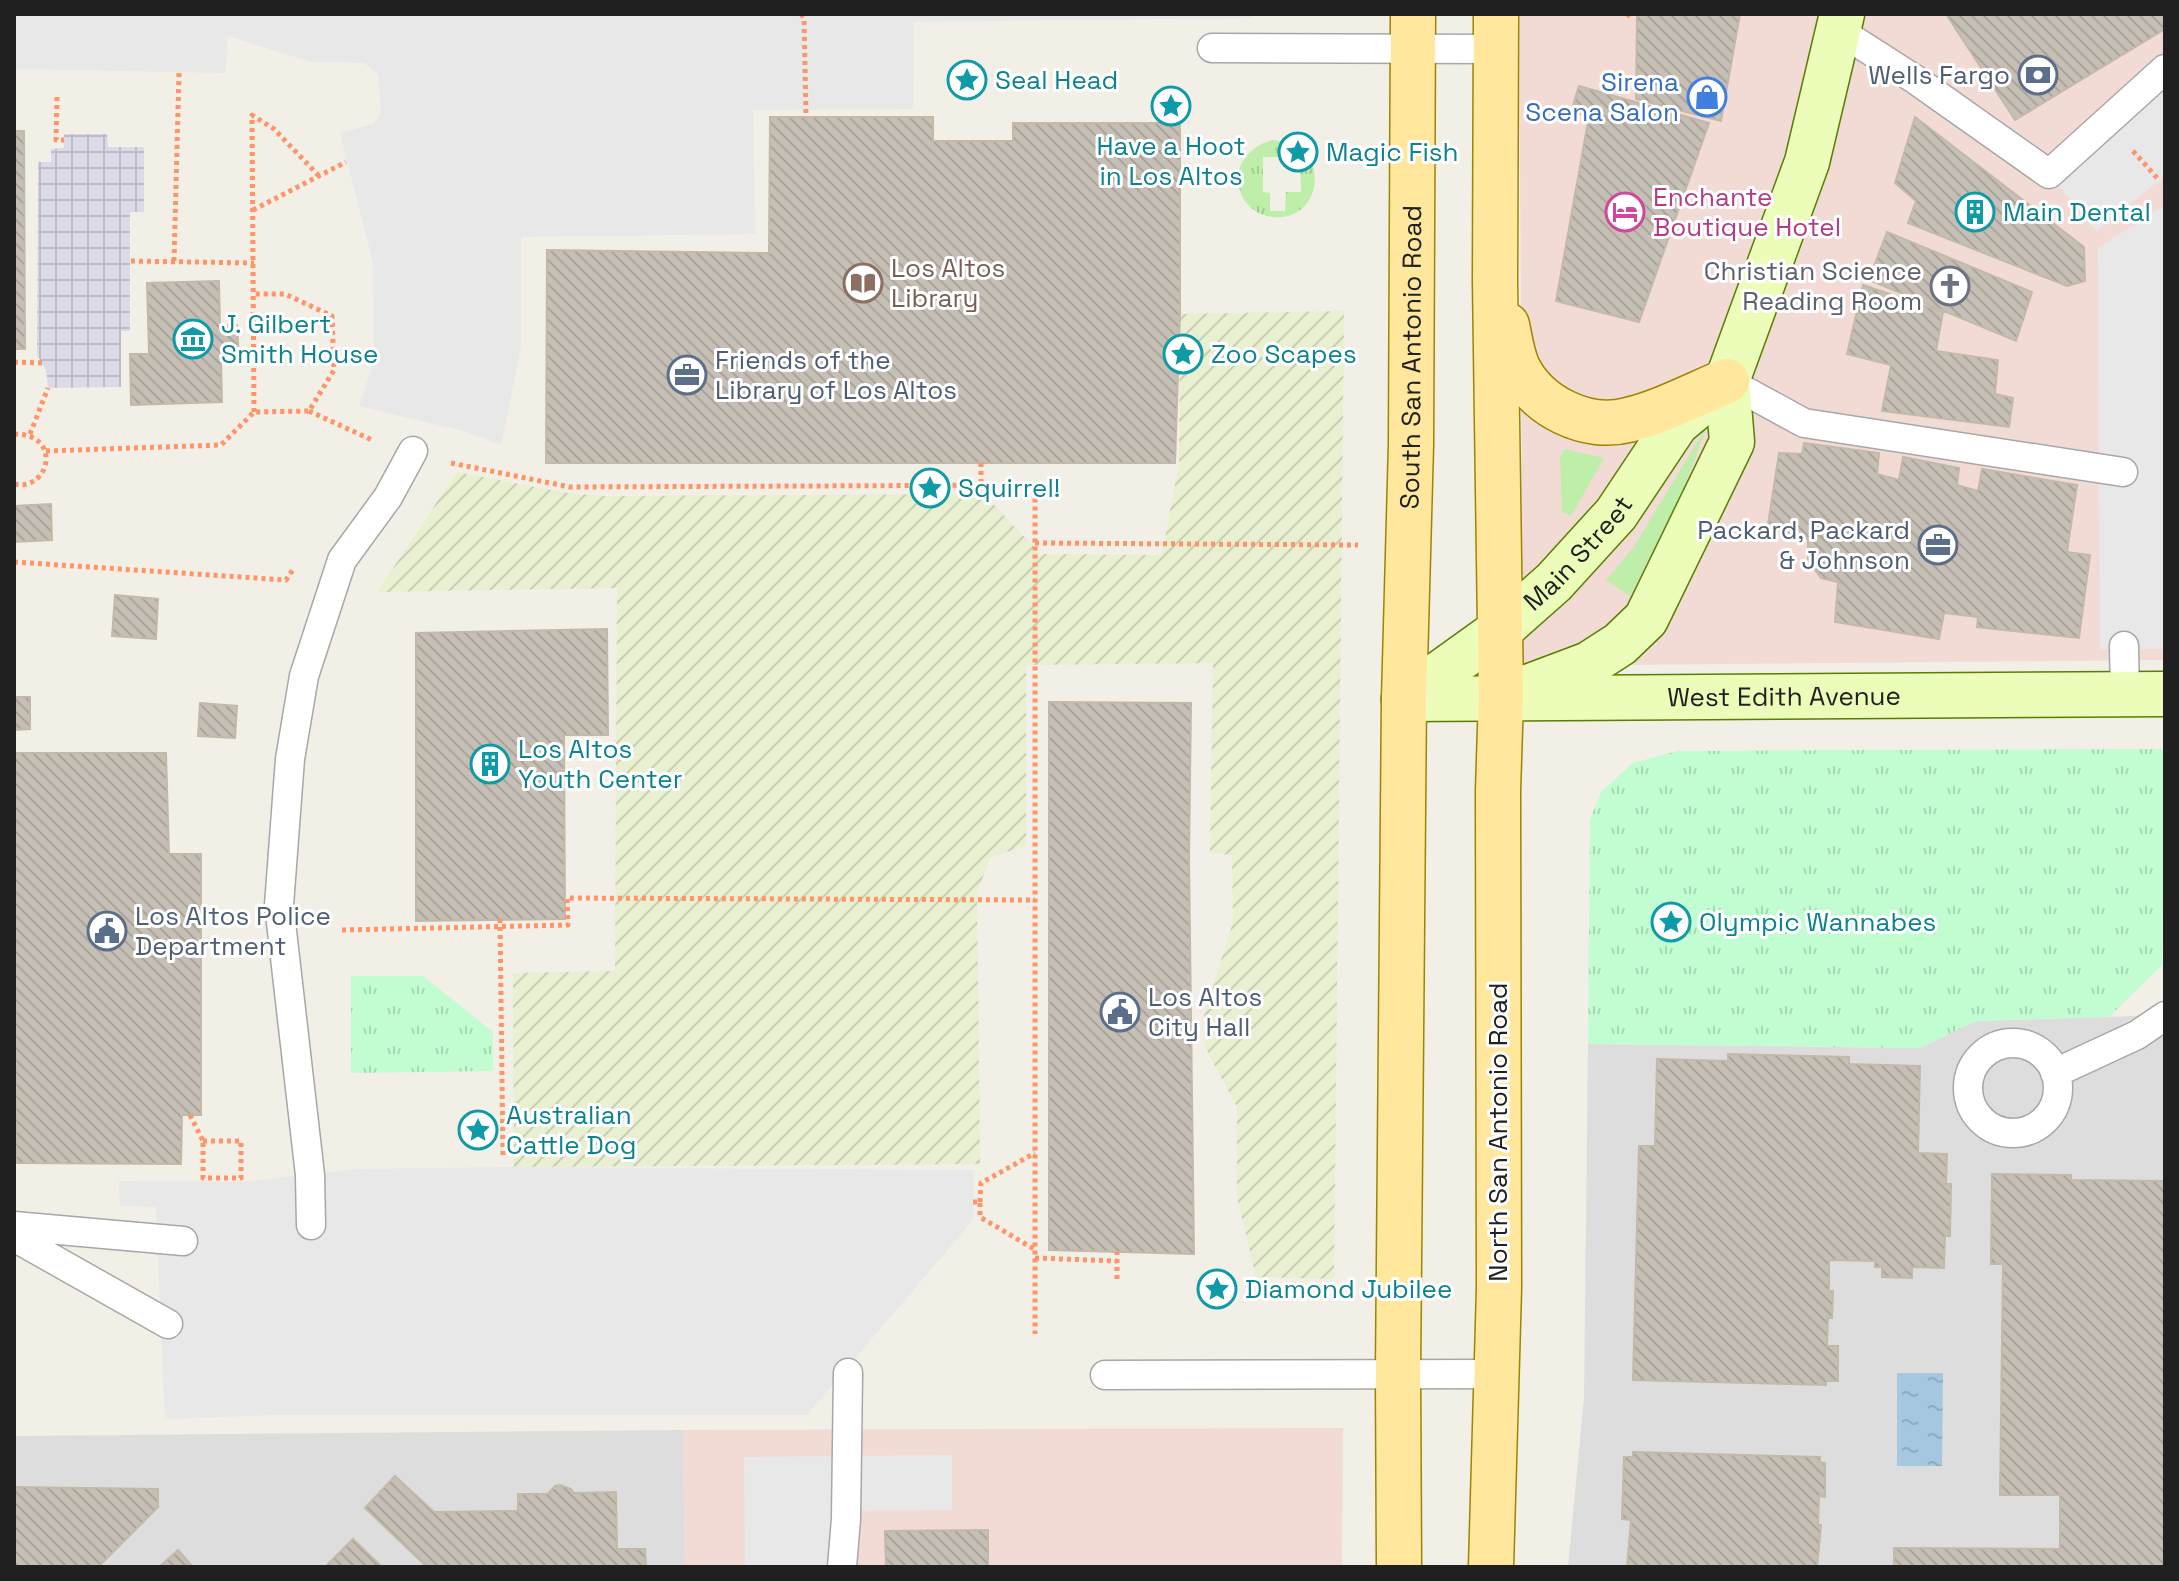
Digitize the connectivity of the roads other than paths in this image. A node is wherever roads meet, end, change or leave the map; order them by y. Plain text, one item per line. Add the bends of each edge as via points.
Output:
1 (1840, 22) edge
2 (1412, 32) edge
3 (1496, 32) edge
4 (1212, 48) dead end
5 (2165, 69) edge
6 (1495, 281) junction
7 (1727, 381) junction
8 (413, 451) road end
9 (2123, 472) dead end
10 (1500, 630) junction
11 (2124, 646) dead end
12 (2145, 694) edge
13 (1501, 697) junction
14 (1404, 699) junction
15 (2165, 1016) edge
16 (2055, 1073) dead end
17 (311, 1225) dead end
18 (14, 1226) edge
19 (14, 1237) edge
20 (183, 1241) dead end
21 (168, 1324) dead end
22 (848, 1373) dead end
23 (1398, 1373) junction
24 (1496, 1374) junction
25 (1105, 1375) dead end
26 (842, 1567) edge
27 (1399, 1567) edge
28 (1491, 1567) edge

1 - 5 lane via 2049,174
1 - 7 street, Main Street via 1807,162
2 - 3 lane
2 - 4 lane
2 - 14 main road, South San Antonio Road
3 - 6 main road
6 - 7 main road via 1517,366 1533,390 1576,417 1626,421
6 - 10 main road
7 - 9 lane via 1804,423
7 - 10 street, Main Street via 1676,424 1588,547
7 - 13 street, Main Street via 1732,442 1646,619 1589,664
8 - 17 lane via 388,497 342,560 304,676 290,759 279,905
10 - 13 main road
10 - 14 street, Main Street
11 - 12 lane
12 - 13 street, West Edith Avenue
13 - 14 street, West Edith Avenue
13 - 24 main road, North San Antonio Road
14 - 23 main road
15 - 16 lane
18 - 20 lane
19 - 21 lane
22 - 26 lane
23 - 24 lane
23 - 25 lane
23 - 27 main road
24 - 28 main road, North San Antonio Road

